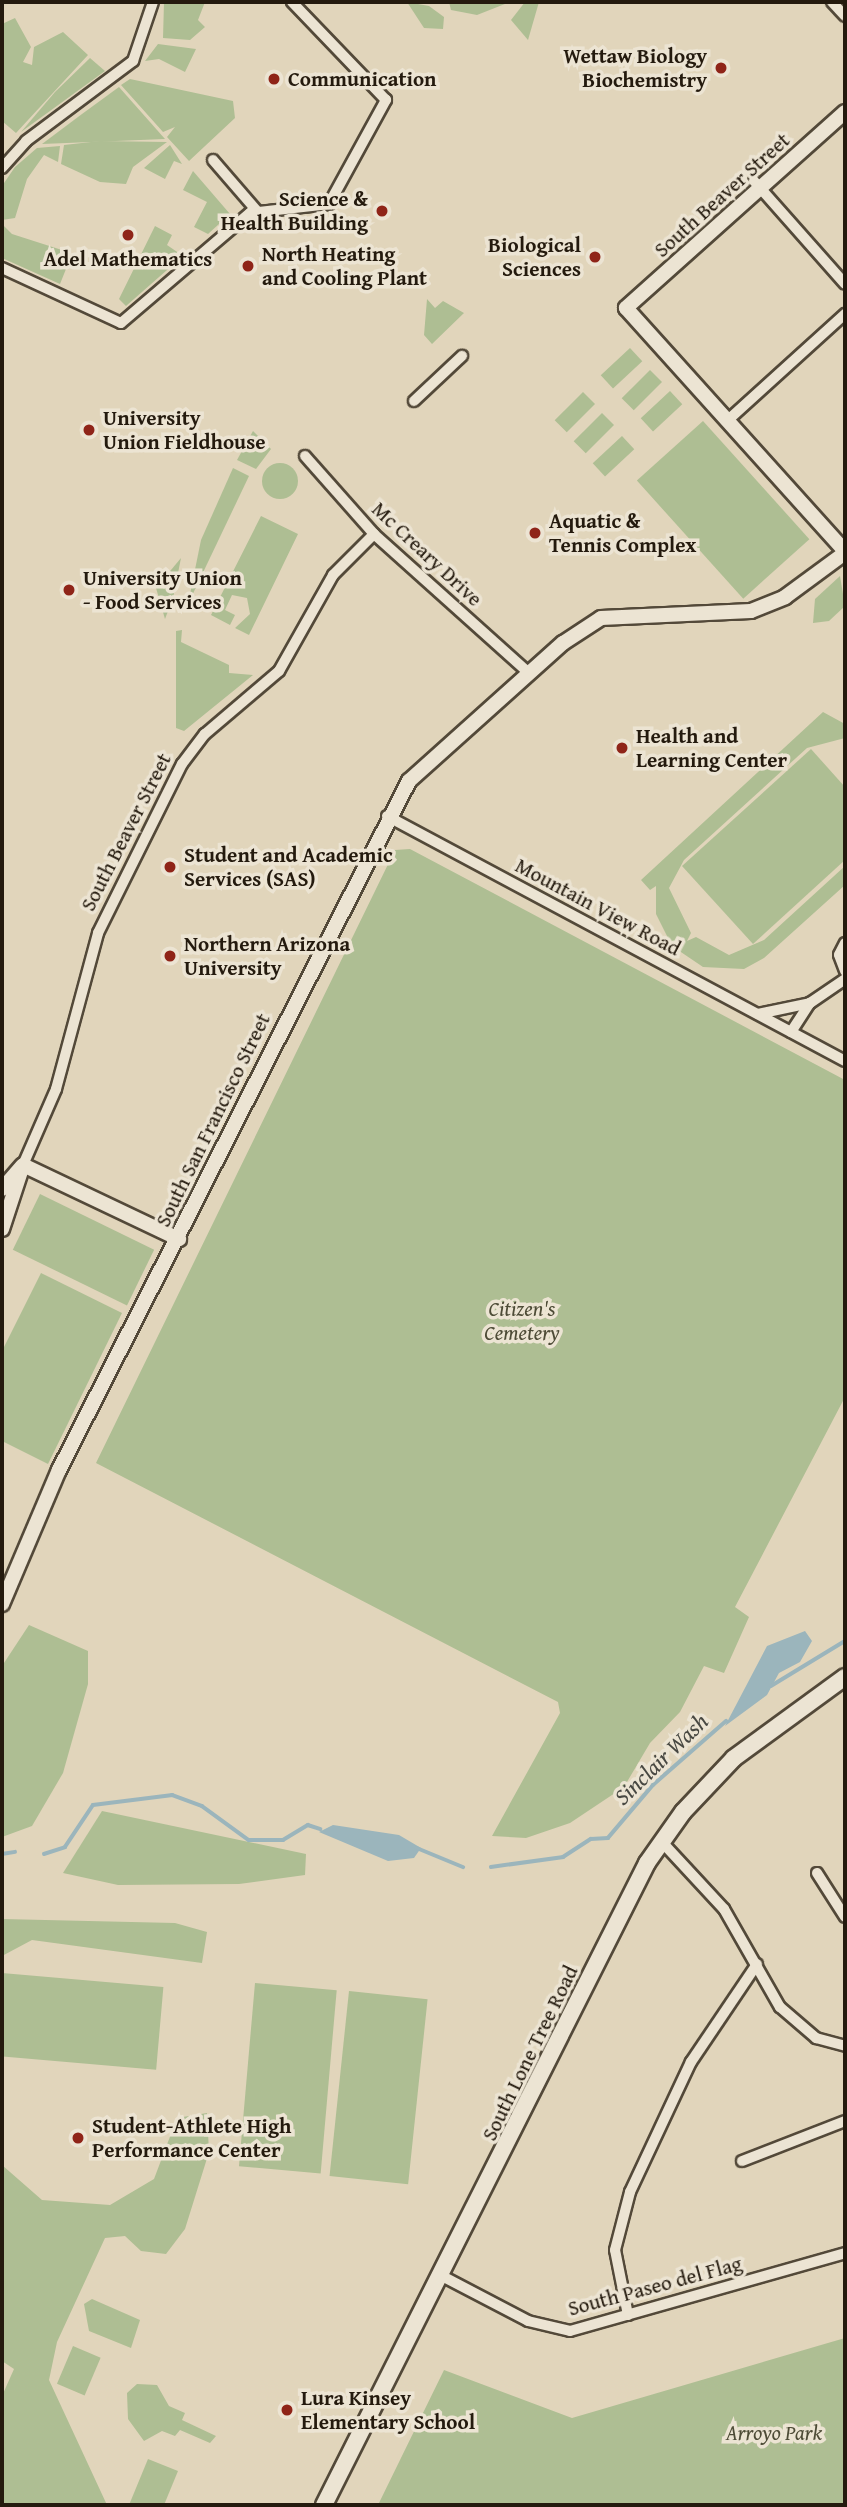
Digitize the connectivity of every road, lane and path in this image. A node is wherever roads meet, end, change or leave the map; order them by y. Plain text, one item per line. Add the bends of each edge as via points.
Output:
1 (153, 2) edge
2 (292, 2) edge
3 (832, 2) edge
4 (845, 16) edge
5 (845, 112) edge
6 (213, 160) dead end
7 (2, 168) edge
8 (757, 184) junction
9 (257, 211) junction
10 (2, 268) edge
11 (845, 284) edge
12 (845, 314) edge
13 (462, 356) dead end
14 (414, 401) dead end
15 (728, 420) junction
16 (305, 456) dead end
17 (374, 534) junction
18 (845, 552) edge
19 (529, 673) junction
20 (387, 816) junction
21 (845, 943) edge
22 (842, 966) edge
23 (841, 980) edge
24 (810, 1003) junction
25 (758, 1014) junction
26 (791, 1032) junction
27 (845, 1061) edge
28 (23, 1165) junction
29 (2, 1189) edge
30 (2, 1229) edge
31 (179, 1239) junction
32 (2, 1604) edge
33 (845, 1677) edge
34 (661, 1841) junction
35 (817, 1873) dead end
36 (845, 1917) edge
37 (757, 1964) junction
38 (845, 2046) edge
39 (845, 2121) edge
40 (742, 2161) dead end
41 (845, 2253) edge
42 (442, 2276) junction
43 (628, 2315) junction
44 (324, 2505) edge

1 - 7 street via 133,61 26,141
2 - 9 street via 386,100 329,204
3 - 4 street
5 - 8 street, South Beaver Street
6 - 9 street
8 - 11 street
8 - 15 street, South Beaver Street via 626,308
9 - 10 street via 128,320 112,324
12 - 15 street
13 - 14 street
15 - 18 street
16 - 17 street, Mc Creary Drive
17 - 19 street, Mc Creary Drive
17 - 28 street, South Beaver Street via 333,575 279,671 205,733 182,764 99,933 56,1089
18 - 19 street, South San Francisco Street via 785,597 751,611 601,618
19 - 20 street, South San Francisco Street via 409,781
20 - 25 street, Mountain View Road
20 - 31 street, South San Francisco Street
21 - 22 street
22 - 23 street
23 - 24 street
24 - 25 street
24 - 26 street
25 - 26 street, Mountain View Road
26 - 27 street, Mountain View Road
28 - 29 street
28 - 30 street
28 - 31 street
31 - 32 street, South San Francisco Street via 59,1470
33 - 34 main road, South Lone Tree Road via 734,1758
34 - 37 street via 705,1883
34 - 42 main road, South Lone Tree Road
35 - 36 street
37 - 38 street via 800,2027
37 - 43 street via 691,2062 630,2192 615,2250
39 - 40 street
41 - 43 street, South Paseo del Flag
42 - 43 street, South Paseo del Flag via 557,2330
42 - 44 main road, South Lone Tree Road

